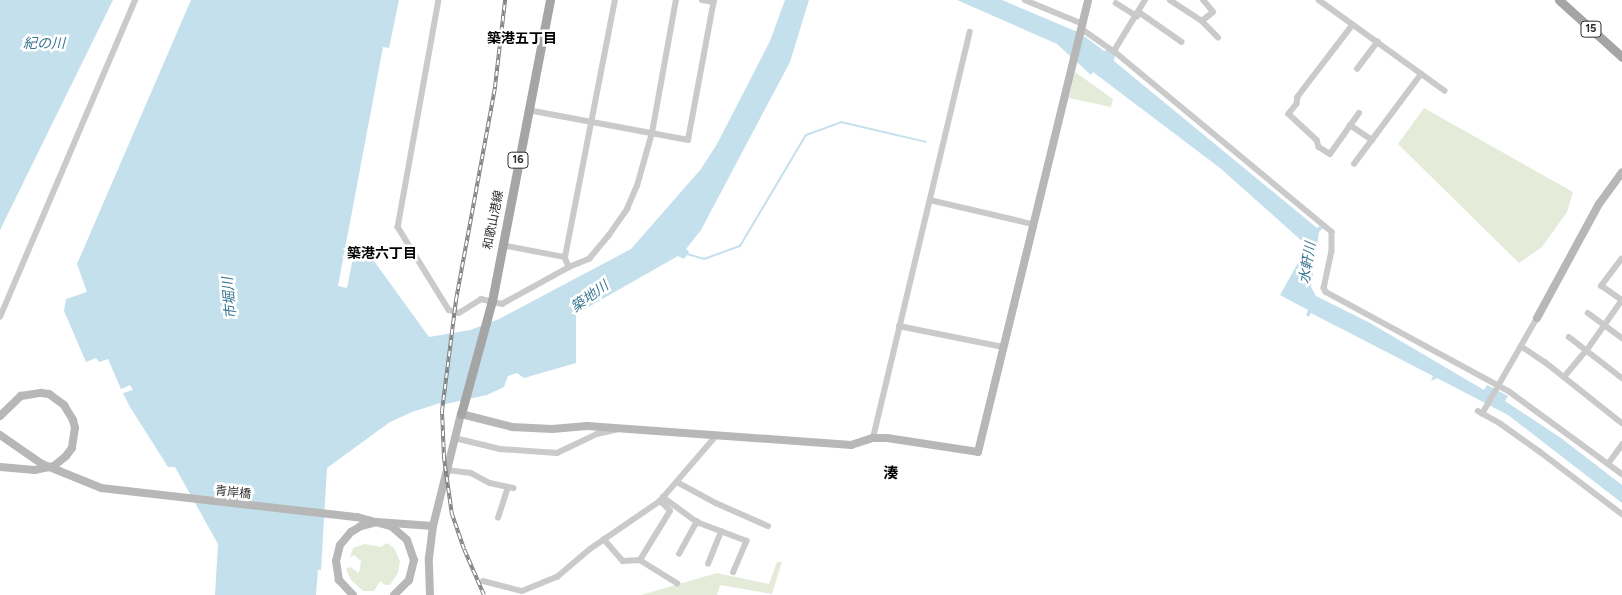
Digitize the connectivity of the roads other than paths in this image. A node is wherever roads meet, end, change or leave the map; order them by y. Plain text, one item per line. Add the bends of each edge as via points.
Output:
1 (136, 0) edge
2 (439, 0) edge
3 (550, 0) edge
4 (615, 0) edge
5 (676, 0) edge
6 (702, 0) edge
7 (1025, 0) edge
8 (1088, 0) edge
9 (1139, 0) edge
10 (1145, 0) edge
11 (1170, 0) edge
12 (1319, 0) edge
13 (1559, 0) edge
14 (714, 1) edge
15 (1206, 1) edge
16 (1116, 3) dead end
17 (1138, 13) junction
18 (1202, 21) junction
19 (1353, 25) junction
20 (1082, 28) junction
21 (970, 32) dead end
22 (1218, 37) dead end
23 (1182, 42) dead end
24 (1377, 42) junction
25 (1114, 51) junction
26 (1622, 57) edge
27 (1357, 69) dead end
28 (1421, 74) junction
29 (1445, 91) dead end
30 (528, 110) junction
31 (1358, 113) dead end
32 (592, 122) junction
33 (1350, 125) junction
34 (652, 133) junction
35 (1372, 140) junction
36 (1354, 164) dead end
37 (1622, 172) edge
38 (930, 200) junction
39 (1032, 224) junction
40 (502, 245) junction
41 (565, 257) junction
42 (1622, 259) edge
43 (569, 267) junction
44 (1622, 300) edge
45 (492, 302) junction
46 (1588, 313) dead end
47 (0, 317) edge
48 (1537, 318) joint
49 (1604, 325) junction
50 (899, 326) junction
51 (1570, 337) dead end
52 (1622, 338) edge
53 (1521, 346) junction
54 (1003, 347) junction
55 (1587, 350) junction
56 (1564, 377) junction
57 (1622, 378) edge
58 (1497, 388) junction
59 (462, 414) junction
60 (0, 416) edge
61 (1622, 423) edge
62 (620, 429) junction
63 (0, 435) edge
64 (716, 436) junction
65 (455, 438) junction
66 (872, 438) junction
67 (1622, 445) edge
68 (1608, 464) junction
69 (0, 467) edge
70 (447, 470) junction
71 (1622, 474) edge
72 (677, 482) junction
73 (661, 499) junction
74 (1622, 514) edge
75 (498, 518) dead end
76 (697, 522) junction
77 (432, 526) junction
78 (768, 526) dead end
79 (721, 531) junction
80 (604, 539) junction
81 (679, 554) dead end
82 (640, 560) junction
83 (708, 564) dead end
84 (734, 572) dead end
85 (483, 581) dead end
86 (677, 583) dead end
87 (353, 595) edge
88 (394, 595) edge
89 (430, 595) edge

1 - 47 street
2 - 45 street via 398,227 449,310 459,313 481,298
3 - 30 main road, 和歌山港線 / 16
4 - 32 street
5 - 34 street
6 - 14 street
7 - 20 street
8 - 20 street
9 - 17 street
10 - 17 street
11 - 18 street
12 - 19 street
13 - 26 main road, 15
14 - 34 street via 690,136 688,140 682,140
15 - 18 street via 1213,12
16 - 17 street
17 - 23 street
17 - 25 street
18 - 22 street
19 - 24 street
19 - 33 street via 1298,97 1289,114 1317,140 1319,147 1330,154
20 - 25 street
20 - 39 street
21 - 38 street
24 - 27 street
24 - 28 street
25 - 58 street via 1332,232 1326,292
28 - 29 street
28 - 35 street
30 - 32 street
30 - 40 main road, 和歌山港線 / 16
31 - 33 street
32 - 34 street
32 - 41 street
33 - 35 street
34 - 43 street via 627,209 589,260
35 - 36 street
37 - 48 street via 1599,204
38 - 39 street
38 - 50 street
39 - 54 street
40 - 41 street
40 - 45 main road, 和歌山港線 / 16
41 - 43 street
42 - 44 street via 1602,286
43 - 45 street via 502,304
44 - 49 street
45 - 59 main road, 和歌山港線 / 16
46 - 49 street
48 - 53 street
49 - 52 street
49 - 55 street
50 - 54 street
50 - 66 street
51 - 55 street
53 - 56 street
53 - 58 street
54 - 66 street via 978,452
55 - 56 street
55 - 57 street
56 - 61 street
58 - 68 street via 1510,392
58 - 74 street via 1480,412 1539,450
59 - 62 street via 512,427
59 - 65 street
60 - 69 street via 15,400 29,393 41,393 57,399 69,412 75,428 72,448 54,466 35,470
62 - 64 street
62 - 65 street via 597,434 557,453 500,449
63 - 88 street, 青岸橋, bridge via 42,464 101,488 357,517 391,526 407,540 414,560 409,580
64 - 66 street via 851,445
64 - 72 street
65 - 70 street
67 - 68 street
68 - 71 street
70 - 75 street via 471,473 490,484 510,488
70 - 77 street
72 - 73 street
72 - 78 street
73 - 76 street
73 - 80 street
73 - 82 street via 670,511
76 - 79 street
76 - 81 street
77 - 87 street via 390,522 356,528 343,540 336,567 340,580
77 - 89 street
79 - 83 street
79 - 84 street via 747,542
80 - 82 street via 623,561
80 - 85 street via 557,577 525,591
82 - 86 street

